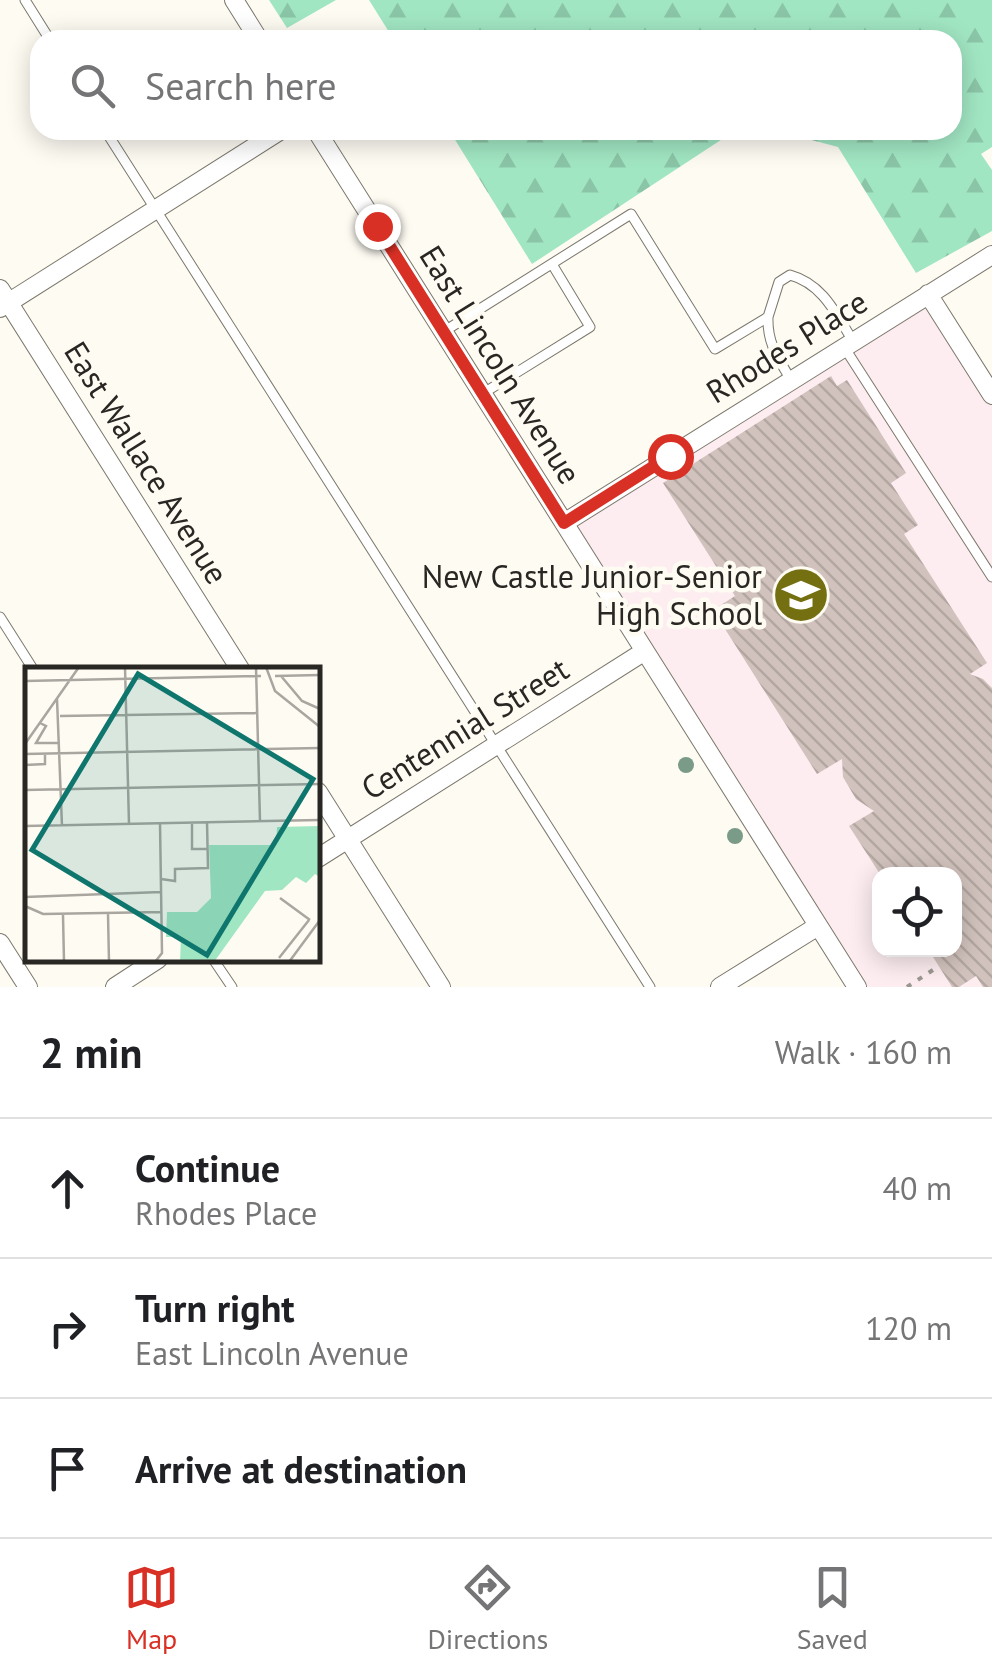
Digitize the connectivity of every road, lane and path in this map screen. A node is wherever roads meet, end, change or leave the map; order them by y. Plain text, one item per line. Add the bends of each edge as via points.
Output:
1 (25, 0) edge
2 (234, 0) edge
3 (44, 30) edge
4 (254, 30) edge
5 (111, 140) edge
6 (266, 140) edge
7 (322, 140) edge
8 (154, 210) junction
9 (992, 255) edge
10 (552, 264) junction
11 (928, 294) junction
12 (3, 300) edge
13 (768, 316) junction
14 (444, 332) junction
15 (849, 344) junction
16 (791, 380) junction
17 (482, 394) junction
18 (992, 395) edge
19 (564, 523) junction
20 (992, 577) edge
21 (0, 617) edge
22 (645, 651) junction
23 (31, 667) edge
24 (238, 667) edge
25 (496, 746) junction
26 (320, 795) edge
27 (348, 839) junction
28 (320, 857) edge
29 (818, 926) junction
30 (0, 943) edge
31 (155, 962) edge
32 (214, 962) edge
33 (939, 966) dead end
34 (28, 987) edge
35 (115, 987) edge
36 (232, 987) edge
37 (441, 987) edge
38 (650, 987) edge
39 (720, 987) edge
40 (857, 987) edge
41 (907, 987) edge

1 - 3 lane
2 - 4 street
5 - 8 lane
6 - 8 street
7 - 14 street, East Lincoln Avenue
8 - 12 street
8 - 25 lane
9 - 11 street, Rhodes Place
10 - 13 lane via 631,214 715,350
10 - 14 lane
10 - 17 lane via 590,326
11 - 15 street, Rhodes Place
11 - 18 street
12 - 24 street, East Wallace Avenue
13 - 15 lane via 779,282 800,278 824,295
13 - 16 lane via 772,348
14 - 17 street, East Lincoln Avenue
15 - 16 street, Rhodes Place
15 - 20 lane
16 - 19 street, Rhodes Place
17 - 19 street, East Lincoln Avenue
19 - 22 street, East Lincoln Avenue
21 - 23 lane
22 - 25 street, Centennial Street
22 - 29 street, East Lincoln Avenue
25 - 27 street, Centennial Street
25 - 38 lane
26 - 27 street
27 - 28 street, Centennial Street
27 - 37 street
29 - 39 street
29 - 40 street, East Lincoln Avenue
30 - 34 street
31 - 35 street
32 - 36 lane
33 - 41 path

